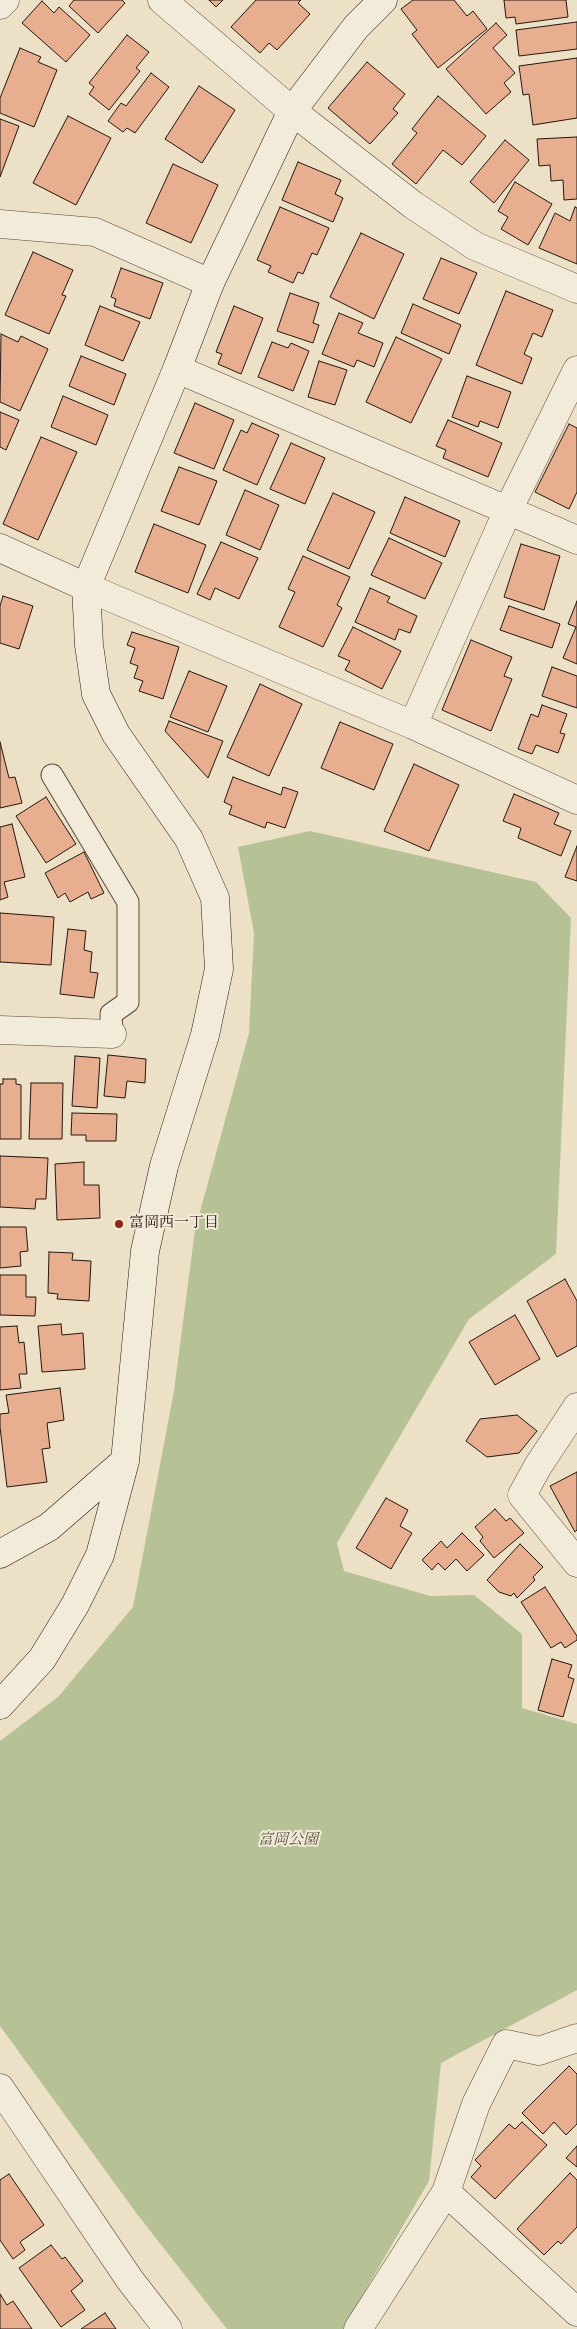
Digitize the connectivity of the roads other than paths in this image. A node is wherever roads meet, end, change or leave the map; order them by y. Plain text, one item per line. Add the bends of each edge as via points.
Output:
1 (5, 0) edge
2 (162, 0) edge
3 (383, 0) edge
4 (0, 5) edge
5 (292, 111) junction
6 (0, 224) edge
7 (210, 283) junction
8 (577, 289) edge
9 (177, 369) junction
10 (577, 370) edge
11 (508, 510) junction
12 (577, 540) edge
13 (0, 548) edge
14 (86, 588) junction
15 (413, 725) junction
16 (52, 775) dead end
17 (577, 800) edge
18 (0, 1030) edge
19 (112, 1034) joint
20 (577, 1407) edge
21 (124, 1461) junction
22 (0, 1554) edge
23 (577, 1563) edge
24 (0, 1705) edge
25 (577, 2038) edge
26 (0, 2088) edge
27 (446, 2192) junction
28 (577, 2312) edge
29 (168, 2329) edge
30 (358, 2329) edge

1 - 4 street
2 - 5 street
3 - 5 street via 356,27
5 - 7 street
5 - 8 street via 413,205 475,246
6 - 7 street via 95,232
7 - 9 street
9 - 11 street
9 - 14 street
10 - 11 street
11 - 12 street
11 - 15 street
13 - 14 street
14 - 15 street
14 - 21 street via 96,694 116,734 189,839 215,898 219,970 205,1034 164,1166 144,1251
15 - 17 street
16 - 19 lane via 128,902 128,1002 111,1014
18 - 19 street
20 - 23 street via 522,1495
21 - 22 street via 49,1527
21 - 24 street via 100,1555 75,1605 42,1659
25 - 27 street via 539,2051 506,2044 476,2104
26 - 29 street via 130,2280
27 - 28 street
27 - 30 street

